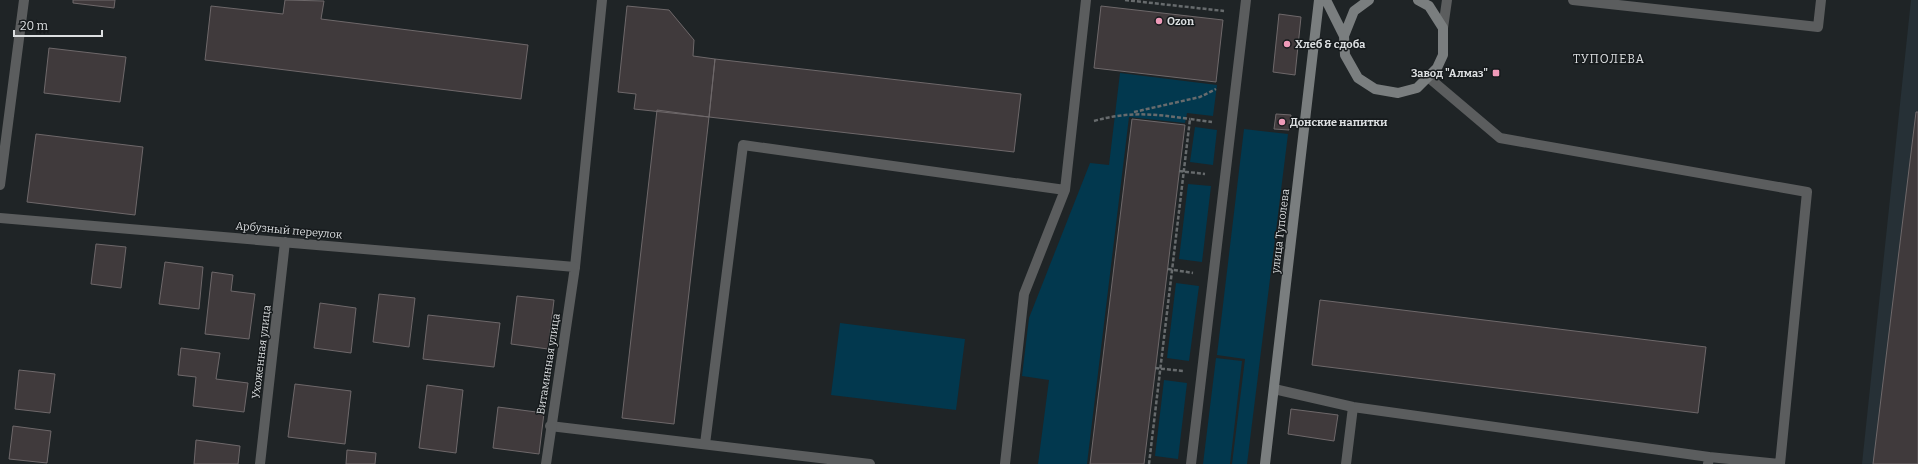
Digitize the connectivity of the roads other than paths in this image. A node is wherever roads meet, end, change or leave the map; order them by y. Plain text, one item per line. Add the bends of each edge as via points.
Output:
1 (24, 0) edge
2 (602, 0) edge
3 (1086, 0) edge
4 (1246, 0) edge
5 (1319, 0) edge
6 (1326, 0) edge
7 (1369, 0) edge
8 (1418, 0) edge
9 (1447, 0) edge
10 (1573, 0) edge
11 (1821, 0) edge
12 (1442, 28) junction
13 (1344, 36) junction
14 (1428, 77) junction
15 (0, 185) edge
16 (1065, 190) junction
17 (0, 218) edge
18 (285, 242) junction
19 (575, 267) junction
20 (1274, 389) junction
21 (1352, 407) junction
22 (550, 426) junction
23 (705, 444) junction
24 (1709, 460) edge
25 (260, 464) edge
26 (546, 464) edge
27 (870, 464) edge
28 (1005, 464) edge
29 (1191, 464) edge
30 (1265, 464) edge
31 (1346, 464) edge
32 (1780, 464) edge

1 - 15 street
2 - 19 street, Витаминная улица
3 - 16 street
4 - 29 street
5 - 20 street, улица Туполева
6 - 13 street
7 - 13 street via 1354,11
8 - 12 street via 1429,6
9 - 12 street
10 - 11 street via 1818,27
12 - 14 street via 1443,55 1437,68
13 - 14 street via 1345,55 1358,78 1375,89 1398,93 1417,88
14 - 32 street via 1500,138 1807,192
16 - 23 street via 743,145
16 - 28 street via 1024,294
17 - 18 street, Арбузный переулок
18 - 19 street, Арбузный переулок
18 - 25 street, Ухоженная улица
19 - 22 street, Витаминная улица
20 - 21 street
20 - 30 street, улица Туполева
21 - 24 street
21 - 31 street
22 - 23 street
22 - 26 street, Витаминная улица
23 - 27 street
24 - 32 street

